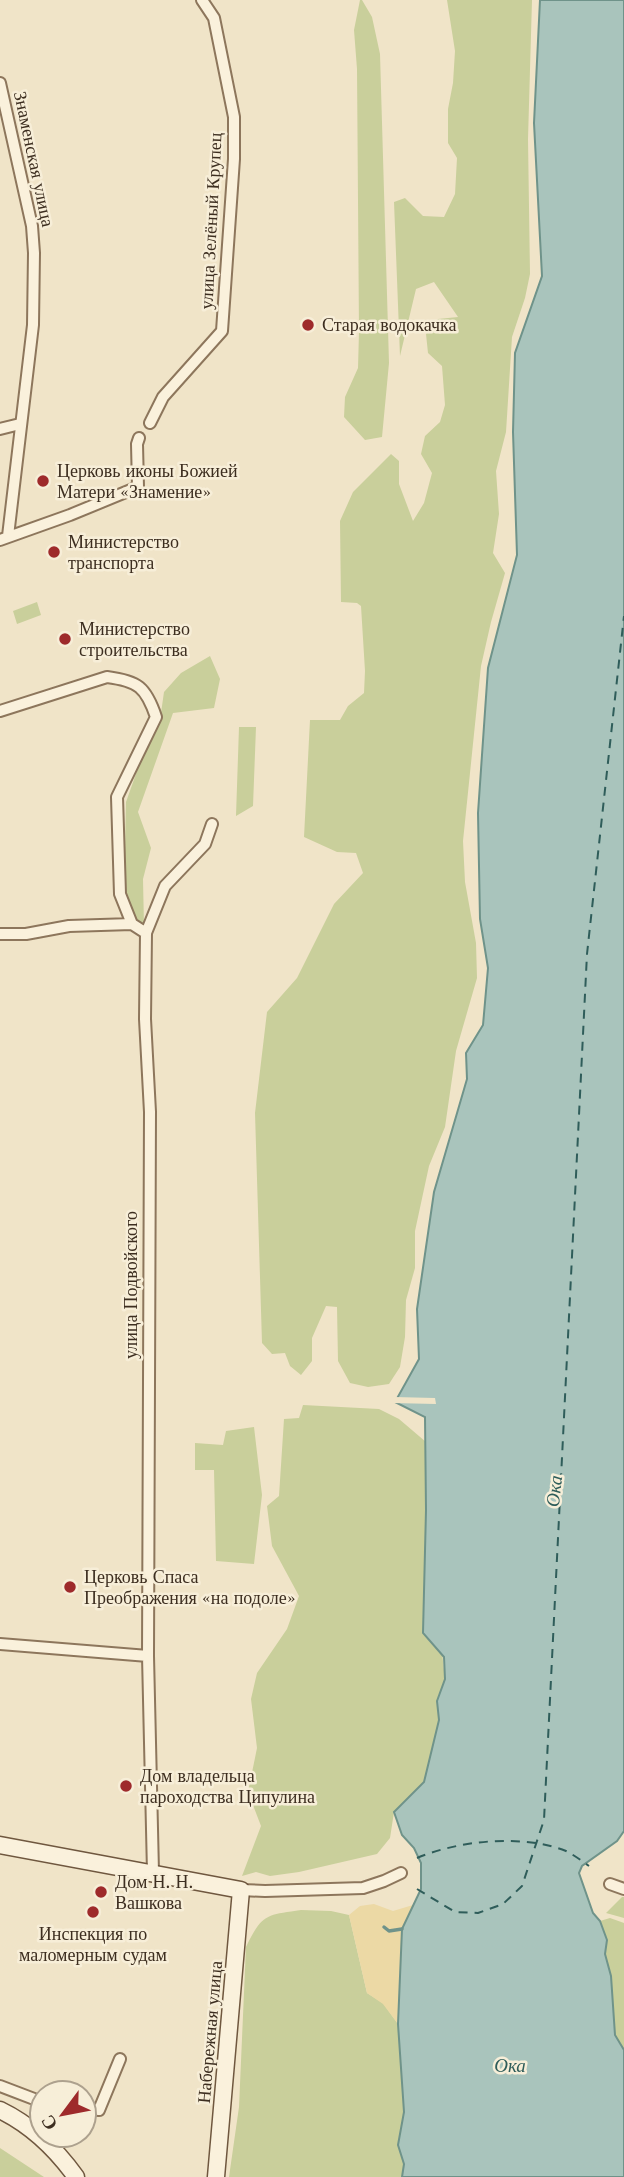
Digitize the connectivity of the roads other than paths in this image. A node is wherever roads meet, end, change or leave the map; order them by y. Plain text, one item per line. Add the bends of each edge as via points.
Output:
1 (202, 0) edge
2 (0, 83) edge
3 (149, 423) dead end
4 (20, 424) junction
5 (0, 429) edge
6 (139, 438) dead end
7 (4, 538) edge
8 (0, 711) edge
9 (212, 824) dead end
10 (132, 924) junction
11 (146, 933) junction
12 (0, 934) edge
13 (0, 1644) edge
14 (148, 1656) junction
15 (0, 1844) edge
16 (153, 1872) junction
17 (401, 1873) dead end
18 (610, 1884) dead end
19 (624, 1889) edge
20 (241, 1890) junction
21 (120, 2059) dead end
22 (0, 2087) edge
23 (28, 2097) edge
24 (0, 2110) edge
25 (98, 2110) edge
26 (76, 2177) edge
27 (216, 2177) edge

1 - 3 street, улица Зелёный Крупец via 214,18 234,117 222,331 163,397
2 - 4 street, Знаменская улица via 34,253 33,325
4 - 5 street
4 - 7 street, Знаменская улица
6 - 7 street via 138,487
8 - 10 street via 107,677 142,687 156,717 117,797 120,894
9 - 11 street via 205,844 165,886
10 - 11 street
10 - 12 street
11 - 14 street, улица Подвойского via 150,1112
13 - 14 street
14 - 16 street, улица Подвойского
15 - 16 street
16 - 20 street
17 - 20 street via 363,1888
18 - 19 street
20 - 27 street, Набережная улица
21 - 25 street
22 - 23 street
24 - 26 street via 39,2135

